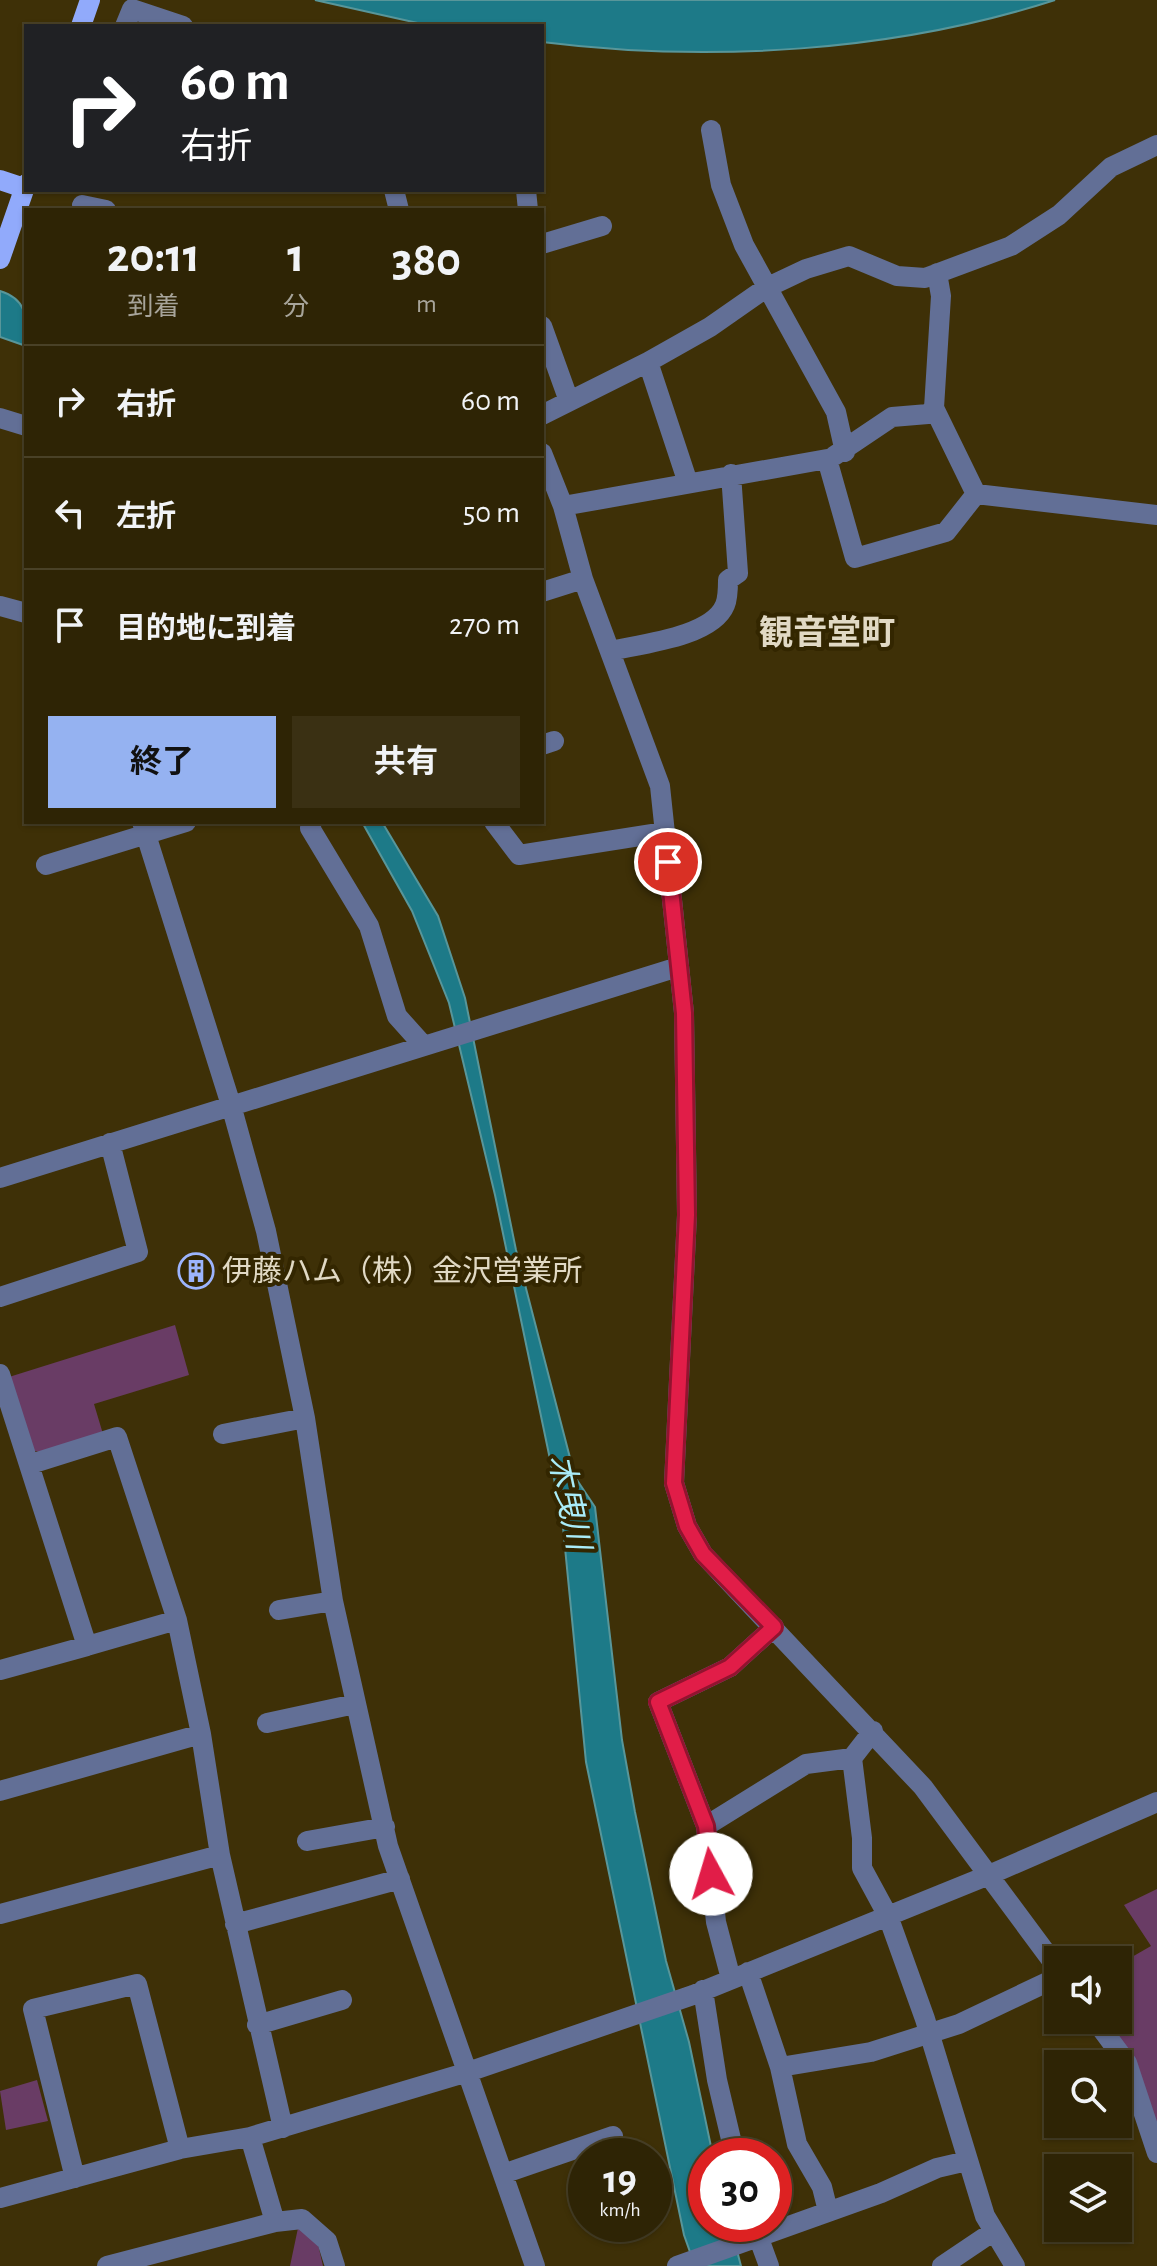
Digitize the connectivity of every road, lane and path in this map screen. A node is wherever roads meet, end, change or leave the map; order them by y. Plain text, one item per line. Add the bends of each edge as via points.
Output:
1 (90, 0) edge
2 (82, 24) edge
3 (126, 24) edge
4 (177, 24) edge
5 (711, 130) dead end
6 (1157, 145) edge
7 (0, 180) edge
8 (24, 186) edge
9 (24, 189) edge
10 (602, 226) dead end
11 (544, 243) edge
12 (0, 259) edge
13 (937, 273) junction
14 (766, 288) junction
15 (544, 332) edge
16 (648, 362) junction
17 (569, 401) junction
18 (934, 408) junction
19 (544, 414) edge
20 (0, 418) edge
21 (24, 425) edge
22 (836, 456) junction
23 (544, 458) edge
24 (731, 474) junction
25 (688, 483) junction
26 (976, 494) junction
27 (563, 506) junction
28 (1157, 515) edge
29 (583, 579) junction
30 (544, 591) edge
31 (0, 606) edge
32 (24, 612) edge
33 (610, 651) junction
34 (172, 824) edge
35 (311, 824) edge
36 (496, 824) edge
37 (144, 828) edge
38 (665, 832) junction
39 (46, 865) dead end
40 (678, 967) junction
41 (423, 1045) junction
42 (231, 1105) junction
43 (110, 1143) junction
44 (1, 1173) edge
45 (0, 1297) edge
46 (0, 1374) edge
47 (305, 1418) junction
48 (223, 1434) dead end
49 (31, 1464) junction
50 (333, 1601) junction
51 (279, 1610) dead end
52 (177, 1620) junction
53 (774, 1627) junction
54 (87, 1646) junction
55 (0, 1670) edge
56 (355, 1704) junction
57 (267, 1723) dead end
58 (873, 1731) junction
59 (201, 1734) junction
60 (852, 1758) junction
61 (0, 1791) edge
62 (1157, 1802) edge
63 (706, 1826) junction
64 (385, 1827) junction
65 (307, 1841) dead end
66 (220, 1855) junction
67 (989, 1875) junction
68 (400, 1879) junction
69 (0, 1914) edge
70 (888, 1916) junction
71 (235, 1924) junction
72 (1044, 1950) edge
73 (740, 1976) junction
74 (1044, 1984) edge
75 (698, 1992) junction
76 (342, 2000) dead end
77 (257, 2025) junction
78 (929, 2034) junction
79 (1105, 2034) edge
80 (780, 2067) junction
81 (468, 2072) junction
82 (283, 2128) junction
83 (613, 2136) dead end
84 (250, 2137) junction
85 (731, 2138) edge
86 (180, 2149) junction
87 (1157, 2153) edge
88 (967, 2161) junction
89 (503, 2174) junction
90 (75, 2178) junction
91 (0, 2198) edge
92 (828, 2211) junction
93 (792, 2220) edge
94 (275, 2222) junction
95 (994, 2231) junction
96 (729, 2242) edge
97 (760, 2242) edge
98 (107, 2266) edge
99 (335, 2266) edge
100 (535, 2266) edge
101 (677, 2266) edge
102 (769, 2266) edge
103 (942, 2266) edge
104 (1015, 2266) edge

1 - 2 main road
3 - 4 street via 132,9
5 - 14 street via 721,185
6 - 13 street via 1111,167 1059,215 1011,246
7 - 8 main road
9 - 12 main road
10 - 11 street
13 - 14 street via 925,278 897,276 849,256
13 - 18 street via 941,296
14 - 16 street
14 - 22 street via 836,412
15 - 17 street
16 - 17 street
16 - 25 street
17 - 19 street
18 - 22 street via 928,414 892,417
18 - 26 street
20 - 21 street
22 - 24 street
22 - 26 street via 855,558 946,532
23 - 27 street
24 - 25 street
24 - 33 street via 738,573 728,580 726,604 715,621
25 - 27 street
26 - 28 street
27 - 29 street
29 - 30 street
29 - 33 street
31 - 32 street
33 - 38 street via 660,786
34 - 37 street
35 - 41 street via 369,926 397,1016
36 - 38 street via 519,855
37 - 39 street
37 - 42 street
38 - 40 street
40 - 41 street
40 - 53 street via 684,1013 687,1215 674,1483 687,1526 703,1554
41 - 42 street
42 - 43 street
42 - 47 street via 266,1231
43 - 44 street
43 - 45 street via 138,1252
46 - 49 street
47 - 48 street
47 - 50 street
49 - 52 street via 117,1437
49 - 54 street
50 - 51 street
50 - 56 street
52 - 54 street
52 - 59 street
53 - 58 street
53 - 63 street via 730,1667 658,1702
54 - 55 street
56 - 57 street
56 - 64 street
58 - 60 street
58 - 67 street
59 - 61 street
59 - 66 street
60 - 63 street via 806,1764
60 - 70 street via 862,1868
62 - 67 street
63 - 73 street via 716,1922
64 - 65 street
64 - 68 street
66 - 69 street
66 - 71 street
67 - 70 street
67 - 72 street
68 - 71 street
68 - 81 street
70 - 73 street
70 - 78 street
71 - 77 street
73 - 75 street
73 - 80 street
74 - 78 street
75 - 81 street
75 - 85 street
76 - 77 street
77 - 82 street
78 - 80 street via 871,2052
78 - 88 street
79 - 87 street via 1127,2063
80 - 92 street via 797,2144 822,2187
81 - 82 street
81 - 89 street
82 - 84 street
83 - 89 street
84 - 86 street
84 - 94 street
86 - 90 street
86 - 90 street via 137,1984 33,2009
88 - 92 street
88 - 95 street
89 - 100 street
90 - 91 street
92 - 93 street
94 - 98 street
94 - 99 street via 302,2219 327,2241
95 - 103 street
95 - 104 street
96 - 101 street
97 - 102 street

